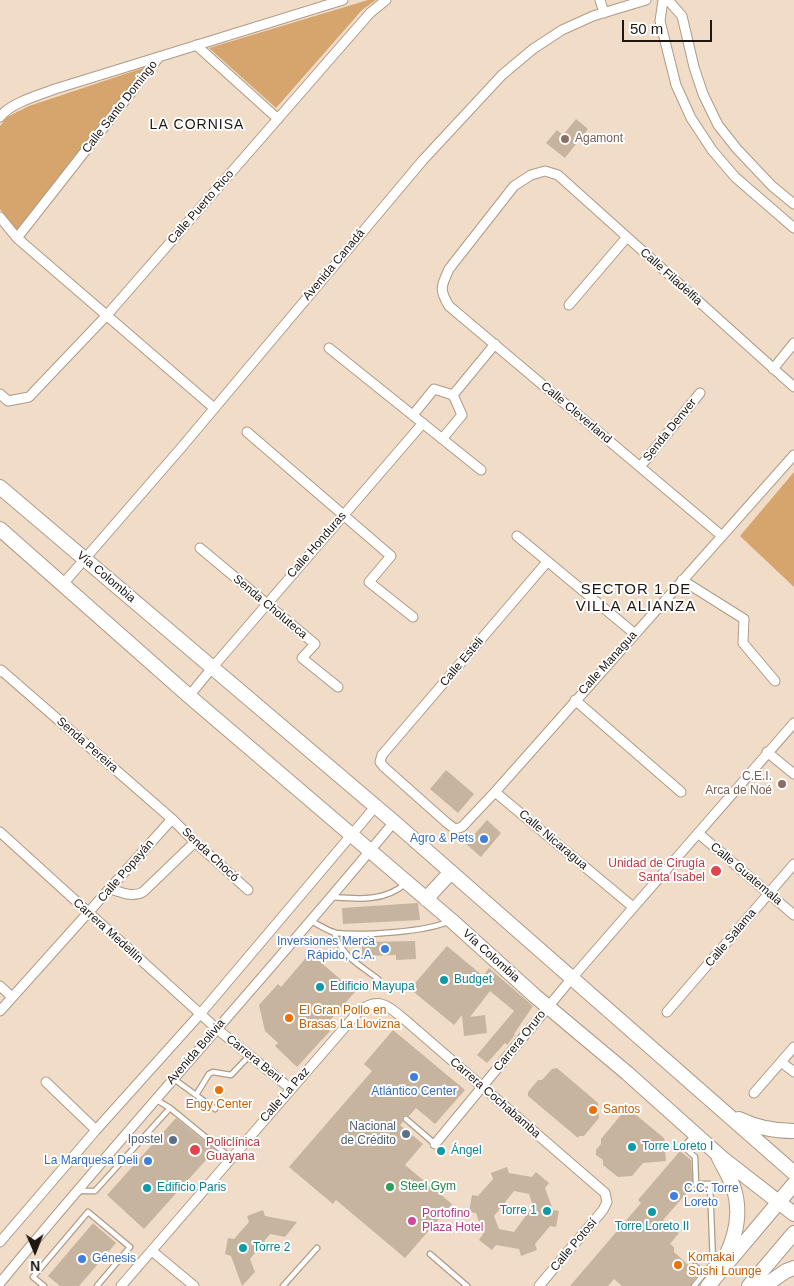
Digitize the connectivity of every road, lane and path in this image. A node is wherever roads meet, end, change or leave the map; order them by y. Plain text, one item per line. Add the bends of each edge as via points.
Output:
1 (342, 0) edge
2 (386, 0) edge
3 (600, 0) edge
4 (646, 0) edge
5 (663, 0) edge
6 (668, 0) edge
7 (604, 13) junction
8 (196, 46) junction
9 (160, 57) junction
10 (0, 117) edge
11 (278, 119) junction
12 (794, 204) edge
13 (0, 217) edge
14 (794, 228) edge
15 (17, 238) junction
16 (627, 238) junction
17 (441, 284) joint
18 (569, 305) dead end
19 (107, 316) junction
20 (794, 343) edge
21 (495, 344) junction
22 (329, 348) dead end
23 (773, 369) junction
24 (794, 387) edge
25 (700, 393) dead end
26 (0, 394) edge
27 (453, 395) junction
28 (214, 408) junction
29 (413, 415) junction
30 (423, 423) junction
31 (247, 432) dead end
32 (442, 439) junction
33 (794, 455) edge
34 (640, 467) junction
35 (481, 470) dead end
36 (0, 487) edge
37 (344, 515) junction
38 (0, 529) edge
39 (517, 536) dead end
40 (722, 536) junction
41 (200, 548) dead end
42 (85, 559) junction
43 (547, 562) junction
44 (682, 580) junction
45 (63, 584) junction
46 (267, 604) junction
47 (413, 617) dead end
48 (635, 634) junction
49 (212, 668) junction
50 (1, 671) edge
51 (775, 681) dead end
52 (338, 686) dead end
53 (190, 696) junction
54 (575, 700) junction
55 (794, 723) edge
56 (767, 752) junction
57 (794, 774) edge
58 (495, 792) junction
59 (681, 792) dead end
60 (375, 807) junction
61 (172, 819) junction
62 (394, 822) junction
63 (462, 827) joint
64 (0, 832) edge
65 (698, 833) junction
66 (351, 835) junction
67 (195, 842) junction
68 (370, 850) junction
69 (794, 864) edge
70 (451, 872) junction
71 (406, 882) junction
72 (110, 889) junction
73 (248, 890) dead end
74 (768, 894) junction
75 (330, 897) junction
76 (426, 899) junction
77 (633, 907) junction
78 (89, 914) junction
79 (794, 915) edge
80 (451, 920) junction
81 (310, 921) junction
82 (334, 932) junction
83 (572, 978) junction
84 (378, 979) dead end
85 (0, 986) edge
86 (12, 998) junction
87 (376, 1003) joint
88 (547, 1007) junction
89 (0, 1011) edge
90 (667, 1012) dead end
91 (201, 1013) junction
92 (217, 1029) junction
93 (794, 1047) edge
94 (250, 1055) junction
95 (781, 1062) junction
96 (794, 1072) edge
97 (173, 1078) junction
98 (46, 1082) dead end
99 (482, 1087) junction
100 (291, 1089) junction
101 (754, 1093) dead end
102 (196, 1094) junction
103 (155, 1099) junction
104 (170, 1108) junction
105 (215, 1109) dead end
106 (724, 1111) junction
107 (406, 1119) dead end
108 (96, 1130) junction
109 (794, 1131) edge
110 (696, 1134) junction
111 (435, 1144) joint
112 (715, 1151) junction
113 (231, 1158) junction
114 (794, 1173) edge
115 (794, 1184) edge
116 (76, 1191) junction
117 (606, 1202) joint
118 (779, 1203) junction
119 (794, 1214) edge
120 (794, 1233) edge
121 (0, 1242) edge
122 (317, 1248) dead end
123 (152, 1251) junction
124 (430, 1254) dead end
125 (695, 1266) dead end
126 (794, 1268) edge
127 (709, 1280) edge
128 (0, 1283) edge
129 (44, 1286) edge
130 (97, 1286) edge
131 (121, 1286) edge
132 (194, 1286) edge
133 (283, 1286) edge
134 (467, 1286) edge
135 (539, 1286) edge
136 (694, 1286) edge
137 (749, 1286) edge
138 (764, 1286) edge

1 - 8 street, Calle Santo Domingo
2 - 11 street, Calle Puerto Rico via 370,13
3 - 7 street
4 - 7 street, Avenida Canadá
5 - 14 street via 660,21 676,85 691,118 735,177
6 - 12 street via 682,16 700,85 718,125 772,186
7 - 28 street, Avenida Canadá via 562,30 533,49 502,76 423,160
8 - 9 street, Calle Santo Domingo
8 - 11 street
9 - 10 street via 56,89 12,107
9 - 15 street, Calle Santo Domingo
11 - 19 street, Calle Puerto Rico
13 - 15 street
15 - 19 street
16 - 17 street, Calle Filadelfia via 558,175 545,171 514,186 449,269
16 - 18 street
16 - 23 street, Calle Filadelfia
17 - 21 street, Calle Cleverland via 449,306
19 - 26 street, Calle Puerto Rico via 29,397 8,401
19 - 28 street
20 - 23 street
21 - 27 street
21 - 34 street, Calle Cleverland
22 - 29 street
23 - 24 street, Calle Filadelfia
25 - 34 street, Senda Denver
27 - 29 street via 434,389
27 - 32 street via 462,415
28 - 42 street, Avenida Canadá
29 - 30 street
30 - 32 street
30 - 37 street, Calle Honduras
31 - 37 street
32 - 35 street
33 - 40 street, Calle Managua
34 - 40 street, Calle Cleverland
36 - 42 main road, Vía Colombia
37 - 46 street, Calle Honduras
37 - 47 street via 391,556 369,582
38 - 45 main road, Vía Colombia
39 - 43 street
40 - 44 street, Calle Managua
41 - 46 street, Senda Choluteca
42 - 45 street, Avenida Canadá
42 - 49 main road, Vía Colombia
43 - 48 street
43 - 63 street, Calle Esteli via 380,762 447,824 455,829
44 - 48 street, Calle Managua
44 - 51 street via 744,619 743,643
45 - 53 main road, Vía Colombia
46 - 49 street, Calle Honduras
46 - 52 street, Senda Choluteca via 315,644 302,658
48 - 54 street, Calle Managua
49 - 53 street
49 - 60 main road, Vía Colombia
50 - 61 street, Senda Pereira
53 - 66 main road, Vía Colombia
54 - 58 street, Calle Managua
54 - 59 street
55 - 56 street, Carrera Oruro
56 - 57 street
56 - 65 street, Carrera Oruro
58 - 63 street, Calle Managua
58 - 77 street, Calle Nicaragua
60 - 62 main road, Vía Colombia
60 - 66 street, Avenida Bolivia
61 - 67 street, Senda Chocó
61 - 72 street, Calle Popayán
62 - 68 street, Avenida Bolivia
62 - 70 main road, Vía Colombia
64 - 78 street, Carrera Medellín
65 - 74 street, Calle Guatemala
65 - 77 street, Carrera Oruro
66 - 68 main road, Vía Colombia
66 - 91 street, Avenida Bolivia
67 - 72 street via 143,892 129,894
67 - 73 street, Senda Chocó
68 - 71 main road, Vía Colombia
68 - 75 street, Avenida Bolivia
69 - 74 street, Calle Salama
70 - 76 main road
70 - 83 main road, Vía Colombia
71 - 75 lane via 396,892 369,899
71 - 76 main road, Vía Colombia
72 - 78 street, Calle Popayán
74 - 79 street, Calle Guatemala
74 - 90 street, Calle Salama
75 - 81 street, Avenida Bolivia
76 - 80 main road, Vía Colombia
77 - 83 street, Carrera Oruro
78 - 86 street, Calle Popayán
78 - 91 street, Carrera Medellín
80 - 82 lane via 440,926 391,932
80 - 88 main road, Vía Colombia
81 - 82 lane
81 - 92 street, Avenida Bolivia
82 - 84 lane via 343,952
83 - 88 street, Carrera Oruro
83 - 106 main road, Vía Colombia
85 - 86 street
86 - 89 street, Calle Popayán
87 - 99 street, Carrera Cochabamba via 385,1004
87 - 100 street, Calle La Paz via 358,1012
88 - 99 street, Carrera Oruro
88 - 110 main road, Vía Colombia
91 - 92 street, Carrera Medellín
91 - 108 street, Avenida Bolivia
92 - 94 street, Carrera Beni
92 - 97 street, Avenida Bolivia
93 - 95 street
94 - 100 street, Carrera Beni
94 - 102 lane via 231,1075 209,1074
95 - 96 street
95 - 101 street
97 - 102 lane
97 - 103 street, Avenida Bolivia
98 - 108 street
99 - 111 street, Carrera Oruro
99 - 117 street, Carrera Cochabamba via 605,1193
100 - 113 street, Calle La Paz
102 - 105 lane
103 - 104 lane
103 - 116 street, Avenida Bolivia
104 - 113 lane
104 - 116 lane via 95,1191
106 - 109 main road via 767,1130
106 - 114 main road, Vía Colombia
107 - 111 lane
108 - 121 street, Avenida Bolivia
110 - 112 main road, Vía Colombia
110 - 127 lane via 684,1147 695,1157 696,1184 710,1184 713,1263
112 - 118 main road, Vía Colombia
112 - 127 main road via 734,1188 737,1225 730,1250
113 - 123 street, Calle La Paz
115 - 118 main road
116 - 128 street, Avenida Bolivia
117 - 135 street, Calle Potosí via 603,1210
118 - 119 main road, Vía Colombia
118 - 127 main road
120 - 137 main road
122 - 133 lane
123 - 131 street, Calle La Paz
123 - 132 street
124 - 134 lane
125 - 127 lane
126 - 138 main road
127 - 136 lane
129 - 130 lane via 33,1276 88,1212 130,1247

